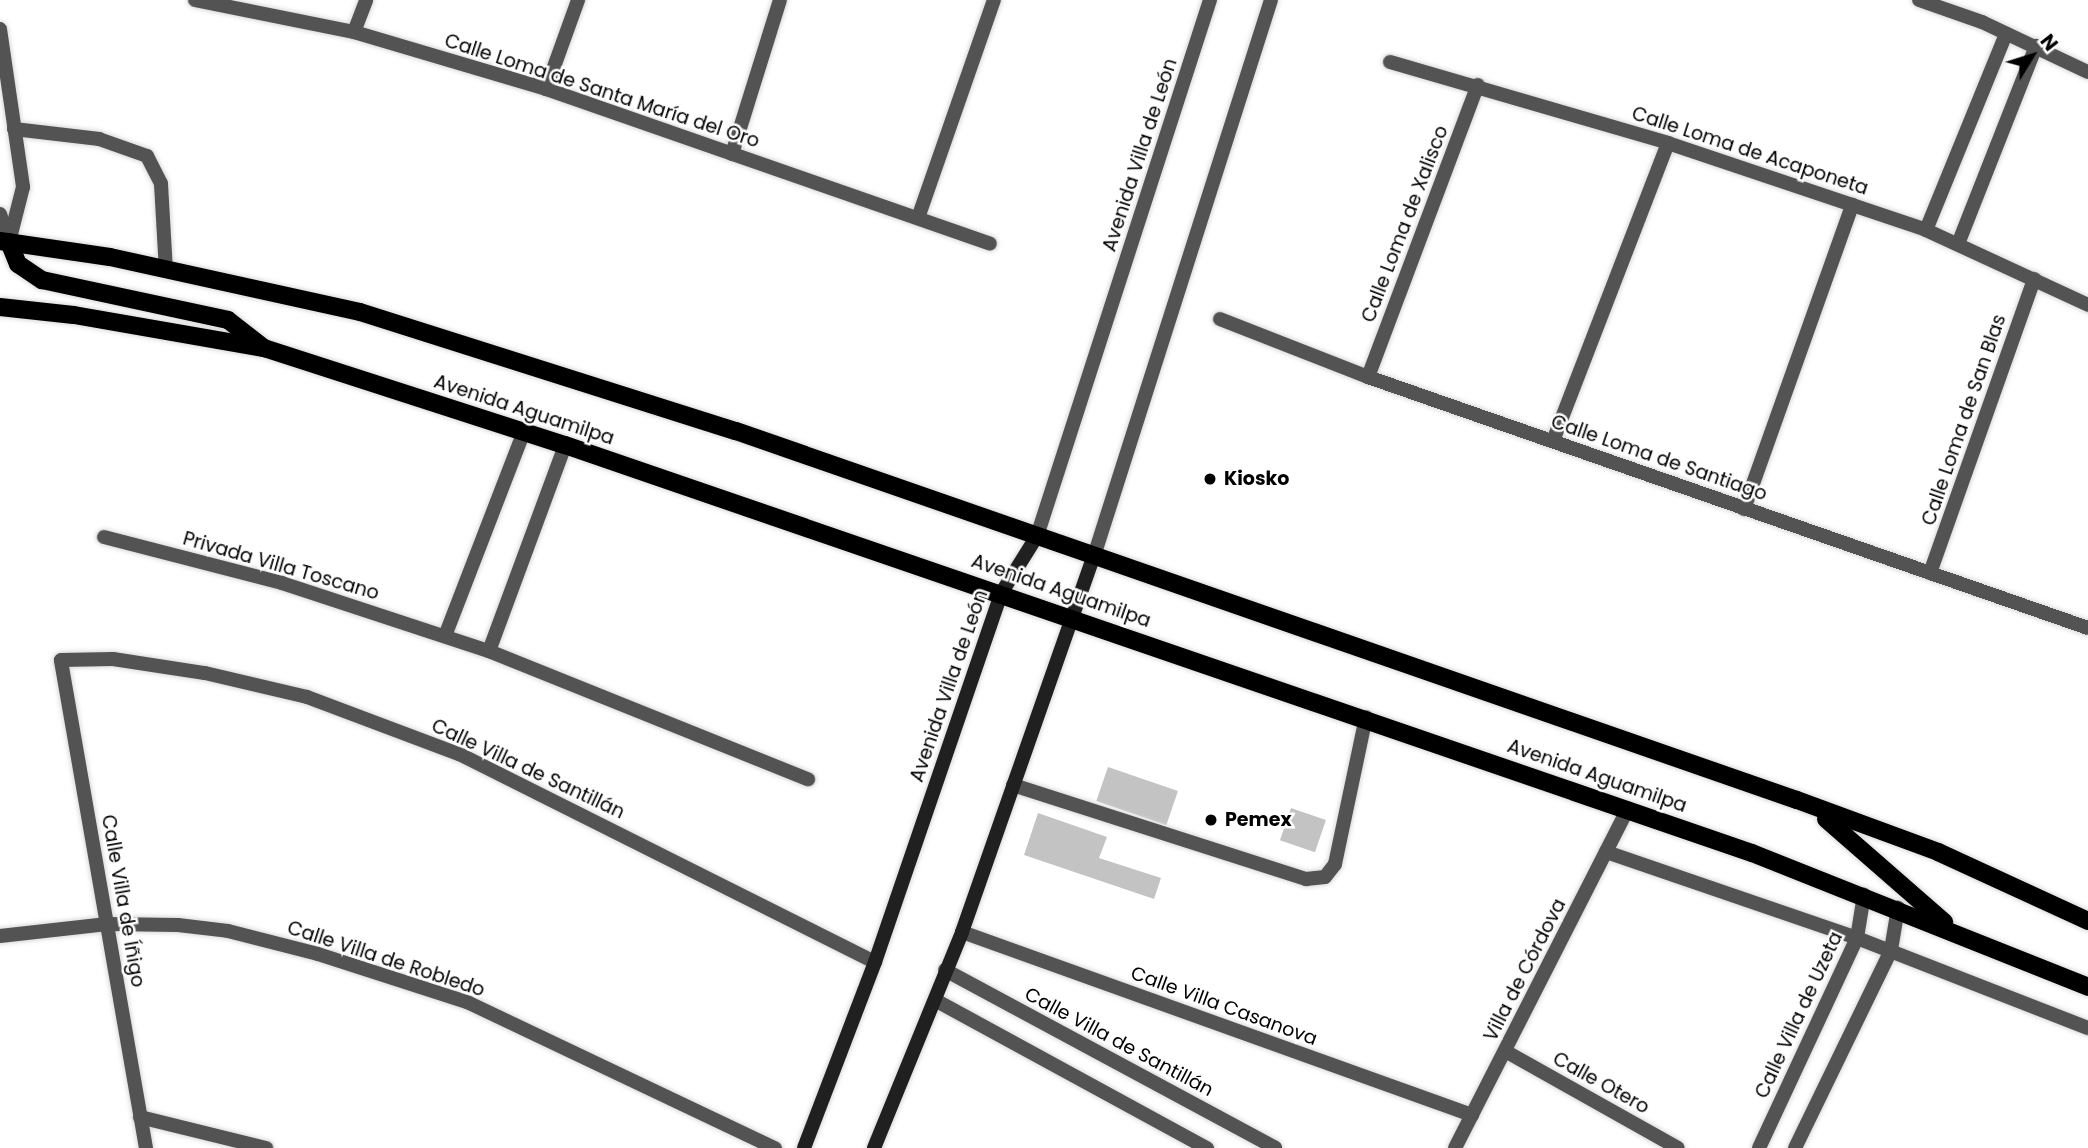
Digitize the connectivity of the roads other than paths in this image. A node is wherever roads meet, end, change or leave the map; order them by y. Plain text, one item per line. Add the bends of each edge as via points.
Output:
1 (195, 0) edge
2 (366, 0) edge
3 (578, 0) edge
4 (780, 0) edge
5 (994, 0) edge
6 (1210, 0) edge
7 (1271, 0) edge
8 (1919, 0) edge
9 (0, 29) edge
10 (354, 32) junction
11 (2006, 34) junction
12 (2036, 46) junction
13 (1390, 62) dead end
14 (2088, 72) edge
15 (1478, 85) junction
16 (546, 89) junction
17 (14, 129) junction
18 (1668, 143) junction
19 (732, 154) junction
20 (1852, 205) junction
21 (0, 214) edge
22 (918, 218) junction
23 (1926, 230) junction
24 (990, 244) dead end
25 (1958, 244) junction
26 (3, 246) edge
27 (166, 270) junction
28 (2034, 279) junction
29 (2088, 305) edge
30 (0, 307) edge
31 (1220, 319) dead end
32 (264, 348) junction
33 (1368, 377) junction
34 (524, 431) junction
35 (1552, 441) junction
36 (565, 445) junction
37 (1744, 509) junction
38 (1037, 536) junction
39 (104, 537) dead end
40 (1094, 556) junction
41 (1930, 573) junction
42 (1002, 592) junction
43 (1072, 616) junction
44 (2088, 628) edge
45 (446, 636) junction
46 (489, 651) junction
47 (61, 660) joint
48 (1366, 717) junction
49 (808, 779) dead end
50 (1013, 785) junction
51 (1797, 800) junction
52 (1628, 809) junction
53 (1606, 852) junction
54 (1864, 895) junction
55 (1898, 908) junction
56 (2088, 921) edge
57 (107, 924) junction
58 (1952, 929) junction
59 (962, 932) junction
60 (0, 936) edge
61 (1857, 938) junction
62 (1891, 950) junction
63 (876, 962) junction
64 (945, 970) junction
65 (2088, 987) edge
66 (935, 1000) junction
67 (2088, 1028) edge
68 (1505, 1051) junction
69 (1472, 1115) junction
70 (140, 1117) junction
71 (146, 1148) edge
72 (266, 1148) edge
73 (775, 1148) edge
74 (804, 1148) edge
75 (874, 1148) edge
76 (1207, 1148) edge
77 (1275, 1148) edge
78 (1455, 1148) edge
79 (1678, 1148) edge
80 (1759, 1148) edge
81 (1795, 1148) edge

1 - 10 street, Calle Loma de Santa María del Oro
2 - 10 street
3 - 16 street
4 - 19 street
5 - 22 street
6 - 38 street, Avenida Villa de León
7 - 40 street
8 - 11 street
9 - 17 street
10 - 16 street, Calle Loma de Santa María del Oro
11 - 12 street
11 - 23 street
12 - 14 street
12 - 25 street
13 - 15 street, Calle Loma de Acaponeta
15 - 18 street, Calle Loma de Acaponeta
15 - 33 street, Calle Loma de Xalisco
16 - 19 street, Calle Loma de Santa María del Oro
17 - 26 street via 23,187
17 - 27 street via 99,139 147,156 161,184
18 - 20 street, Calle Loma de Acaponeta
18 - 35 street
19 - 22 street, Calle Loma de Santa María del Oro
20 - 23 street, Calle Loma de Acaponeta
20 - 37 street
21 - 26 street
22 - 24 street, Calle Loma de Santa María del Oro
23 - 25 street, Calle Loma de Acaponeta
25 - 28 street, Calle Loma de Acaponeta
26 - 27 main road
26 - 32 main road via 18,264 42,279 228,320
27 - 38 main road via 360,312 736,431
28 - 29 street, Calle Loma de Acaponeta
28 - 41 street, Calle Loma de San Blas
30 - 32 main road, Avenida Aguamilpa
31 - 33 street, Calle Loma de Santiago
32 - 34 main road, Avenida Aguamilpa
33 - 35 street, Calle Loma de Santiago
34 - 36 main road, Avenida Aguamilpa
34 - 45 street
35 - 37 street, Calle Loma de Santiago
36 - 42 main road, Avenida Aguamilpa
36 - 46 street
37 - 41 street, Calle Loma de Santiago
38 - 40 main road
38 - 42 street, Avenida Villa de León
39 - 45 street, Privada Villa Toscano via 282,583
40 - 43 street
40 - 51 main road
41 - 44 street, Calle Loma de Santiago
42 - 43 main road, Avenida Aguamilpa
42 - 63 street, Avenida Villa de León
43 - 48 main road, Avenida Aguamilpa
43 - 50 street
45 - 46 street, Privada Villa Toscano
46 - 49 street, Privada Villa Toscano
47 - 57 street, Calle Villa de Íñigo
47 - 63 street, Calle Villa de Santillán via 113,659 205,673 307,697 421,740 601,823
48 - 50 street via 1335,864 1325,877 1306,879
48 - 52 main road, Avenida Aguamilpa
50 - 59 street
51 - 56 main road via 1938,852
51 - 58 main road via 1850,836
52 - 53 street, Villa de Córdova
52 - 54 main road, Avenida Aguamilpa
53 - 61 street
53 - 68 street, Villa de Córdova
54 - 55 main road, Avenida Aguamilpa
54 - 61 street, Calle Villa de Uzeta
55 - 58 main road, Avenida Aguamilpa
55 - 62 street
57 - 60 street, Calle Villa de Robledo
57 - 70 street, Calle Villa de Íñigo
57 - 73 street, Calle Villa de Robledo via 228,931 318,954 467,1002
58 - 65 main road, Avenida Aguamilpa
59 - 64 street
59 - 69 street, Calle Villa Casanova
61 - 62 street
61 - 80 street, Calle Villa de Uzeta
62 - 67 street
62 - 81 street
63 - 74 street, Avenida Villa de León
64 - 66 street
64 - 77 street, Calle Villa de Santillán
66 - 75 street
66 - 76 street
68 - 69 street, Villa de Córdova
68 - 79 street, Calle Otero
69 - 78 street, Villa de Córdova
70 - 71 street, Calle Villa de Íñigo
70 - 72 street

